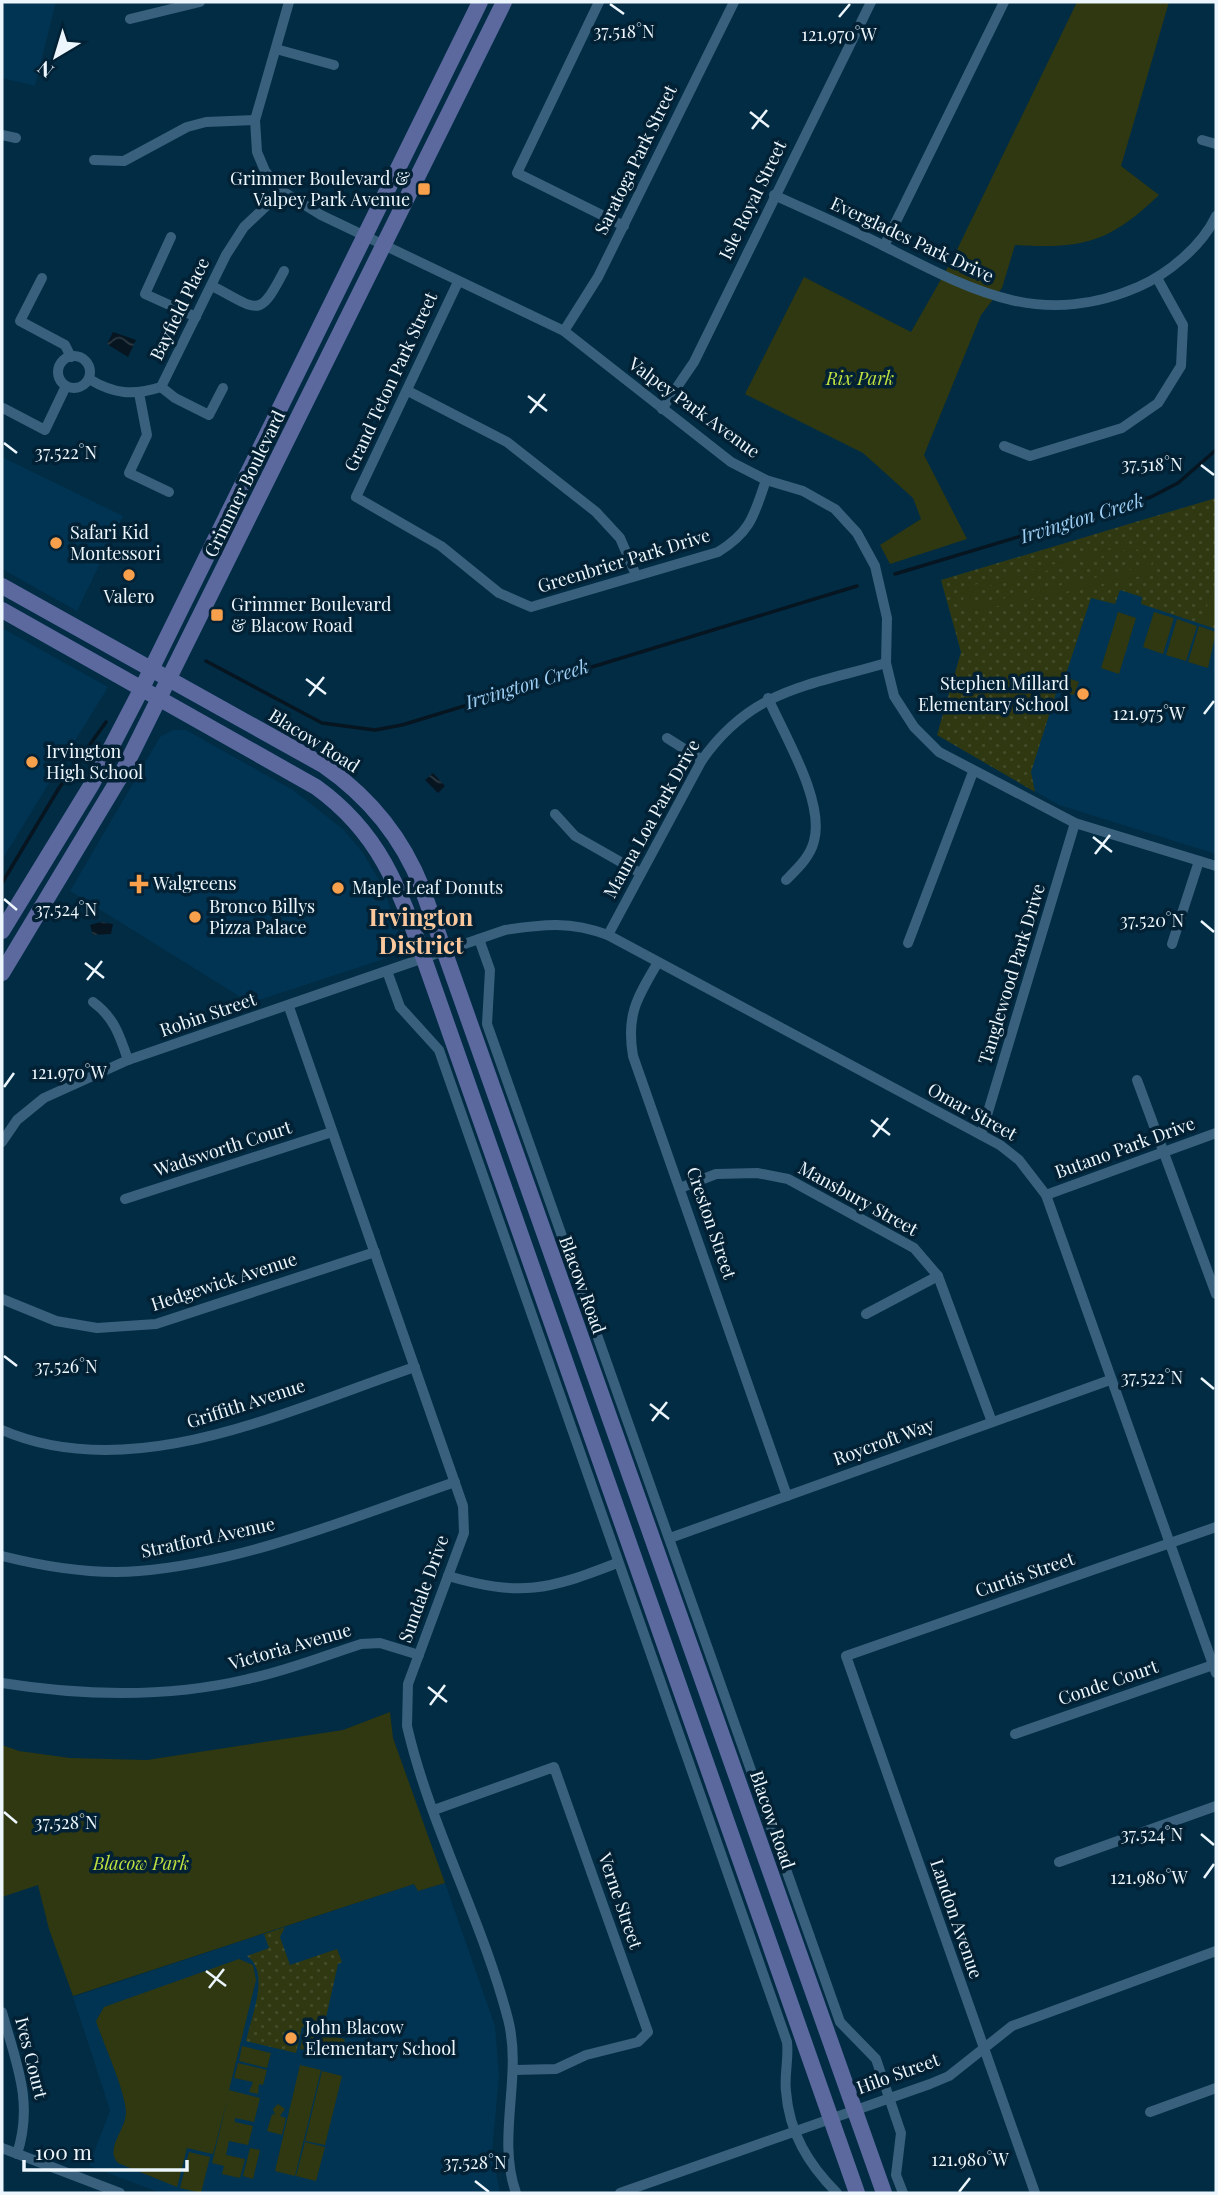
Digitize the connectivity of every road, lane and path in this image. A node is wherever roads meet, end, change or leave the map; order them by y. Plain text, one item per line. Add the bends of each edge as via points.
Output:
1 (200, 2) edge
2 (289, 2) edge
3 (480, 2) edge
4 (504, 2) edge
5 (599, 2) edge
6 (734, 2) edge
7 (871, 2) edge
8 (1004, 2) edge
9 (130, 19) dead end
10 (276, 49) junction
11 (334, 65) dead end
12 (255, 120) junction
13 (2, 135) edge
14 (16, 138) dead end
15 (1202, 140) dead end
16 (1216, 144) edge
17 (94, 160) dead end
18 (282, 191) junction
19 (774, 195) junction
20 (1216, 216) edge
21 (624, 226) junction
22 (365, 236) junction
23 (171, 237) dead end
24 (384, 245) junction
25 (884, 246) junction
26 (284, 271) dead end
27 (42, 278) dead end
28 (1157, 278) junction
29 (458, 282) junction
30 (212, 286) junction
31 (196, 317) junction
32 (564, 331) junction
33 (71, 356) junction
34 (89, 379) junction
35 (66, 386) junction
36 (162, 387) junction
37 (223, 388) dead end
38 (408, 391) junction
39 (139, 393) junction
40 (3, 408) edge
41 (662, 409) junction
42 (1004, 446) dead end
43 (766, 480) junction
44 (169, 492) dead end
45 (356, 498) joint
46 (636, 575) junction
47 (2, 586) edge
48 (2, 610) edge
49 (886, 663) junction
50 (151, 668) junction
51 (170, 679) junction
52 (142, 688) junction
53 (161, 698) junction
54 (768, 698) junction
55 (667, 738) dead end
56 (702, 760) junction
57 (973, 772) junction
58 (555, 814) dead end
59 (1075, 823) junction
60 (1199, 860) junction
61 (1216, 866) edge
62 (640, 873) junction
63 (786, 880) dead end
64 (2, 931) edge
65 (608, 935) junction
66 (479, 939) junction
67 (908, 943) dead end
68 (1172, 944) dead end
69 (443, 953) junction
70 (424, 959) junction
71 (657, 964) junction
72 (387, 971) junction
73 (2, 973) edge
74 (93, 1002) dead end
75 (289, 1007) junction
76 (128, 1060) junction
77 (1138, 1080) dead end
78 (332, 1132) junction
79 (1216, 1133) edge
80 (981, 1135) junction
81 (2, 1142) edge
82 (1164, 1152) junction
83 (680, 1188) junction
84 (1046, 1195) junction
85 (125, 1199) dead end
86 (374, 1252) junction
87 (938, 1276) junction
88 (1216, 1294) edge
89 (2, 1299) edge
90 (866, 1314) dead end
91 (415, 1367) junction
92 (1110, 1380) junction
93 (992, 1422) junction
94 (2, 1430) edge
95 (455, 1482) junction
96 (787, 1496) junction
97 (1216, 1527) edge
98 (670, 1538) junction
99 (1172, 1542) junction
100 (2, 1556) edge
101 (617, 1563) junction
102 (448, 1576) junction
103 (419, 1655) junction
104 (846, 1656) joint
105 (1215, 1669) edge
106 (2, 1683) edge
107 (1015, 1734) dead end
108 (1216, 1806) edge
109 (434, 1810) junction
110 (1059, 1862) dead end
111 (1216, 1951) edge
112 (2, 2012) edge
113 (983, 2050) junction
114 (514, 2070) junction
115 (1216, 2088) edge
116 (889, 2096) junction
117 (853, 2109) junction
118 (1150, 2112) dead end
119 (830, 2118) junction
120 (796, 2131) junction
121 (2, 2148) edge
122 (17, 2154) junction
123 (120, 2193) edge
124 (516, 2193) edge
125 (620, 2193) edge
126 (837, 2193) edge
127 (857, 2193) edge
128 (884, 2193) edge
129 (903, 2193) edge
130 (1035, 2193) edge

1 - 9 street
2 - 10 street, Valpey Park Avenue
3 - 22 main road, Grimmer Boulevard
4 - 24 main road, Grimmer Boulevard
5 - 21 street via 517,173
6 - 21 street, Saratoga Park Street
7 - 19 street, Isle Royal Street
8 - 25 street
10 - 11 street
10 - 12 street, Valpey Park Avenue
12 - 17 street via 206,122 187,127 124,161
12 - 18 street, Valpey Park Avenue via 257,152 265,171
13 - 14 street
15 - 16 street
18 - 22 street, Valpey Park Avenue
18 - 30 street, Bayfield Place via 244,227
19 - 25 street, Everglades Park Drive
19 - 41 street, Isle Royal Street via 694,362
20 - 28 street, Everglades Park Drive via 1191,249
21 - 32 street, Saratoga Park Street
22 - 24 street, Valpey Park Avenue
22 - 50 main road, Grimmer Boulevard
23 - 31 street via 145,293
24 - 29 street, Valpey Park Avenue
24 - 51 main road, Grimmer Boulevard
25 - 28 street, Everglades Park Drive via 957,284 1000,300 1051,307 1109,299
26 - 30 street via 262,306 252,306
27 - 33 street via 20,321 65,345
28 - 42 street via 1183,325 1181,366 1158,403 1122,428 1030,456
29 - 32 street, Valpey Park Avenue
29 - 38 street, Grand Teton Park Street
30 - 31 street, Bayfield Place
31 - 36 street, Bayfield Place
32 - 41 street, Valpey Park Avenue
33 - 34 street, Bayfield Place via 88,363
33 - 35 street via 58,368 59,379
34 - 35 street via 82,387
34 - 39 street, Bayfield Place via 111,392
35 - 40 street via 45,430
36 - 37 street via 209,415
36 - 39 street, Bayfield Place
38 - 45 street, Grand Teton Park Street
38 - 46 street via 507,442 596,512 620,538
39 - 44 street via 147,435 129,472
41 - 43 street, Valpey Park Avenue via 731,462
43 - 46 street, Greenbrier Park Drive via 750,525 739,540 718,552
43 - 49 street, Valpey Park Avenue via 835,509 857,533 875,566 887,618
45 - 46 street, Greenbrier Park Drive via 441,546 499,593 531,607
47 - 50 main road, Blacow Road
48 - 52 main road
49 - 54 street, Mauna Loa Park Drive
49 - 57 street, Valpey Park Avenue via 894,696 914,727 939,752
50 - 51 main road, Blacow Road
50 - 52 main road, Grimmer Boulevard
51 - 53 main road, Grimmer Boulevard
51 - 69 main road, Blacow Road via 313,758 369,802 413,866
52 - 53 main road
52 - 64 main road, Grimmer Boulevard via 92,784
53 - 70 main road via 305,780 344,809 388,867
53 - 73 main road, Grimmer Boulevard via 111,794
54 - 56 street, Mauna Loa Park Drive via 737,719
54 - 63 street via 817,816 815,840 804,863
55 - 56 street
56 - 62 street, Mauna Loa Park Drive
57 - 59 street, Valpey Park Avenue
57 - 67 street
58 - 62 street via 575,836
59 - 60 street, Valpey Park Avenue
59 - 80 street, Tanglewood Park Drive
60 - 61 street, Valpey Park Avenue
60 - 68 street
62 - 65 street, Mauna Loa Park Drive
65 - 66 street, Omar Street via 579,925 540,924 505,929
65 - 71 street, Omar Street
66 - 69 street, Omar Street
66 - 98 street, Blacow Road via 490,970 487,1024
69 - 70 street, Robin Street
69 - 117 main road, Blacow Road
70 - 72 street, Robin Street
70 - 119 main road
71 - 80 street, Omar Street
71 - 83 street, Creston Street via 632,1011 629,1031 633,1056
72 - 75 street, Robin Street
72 - 101 street via 400,1007 439,1050
74 - 76 street via 118,1029
75 - 76 street, Robin Street
75 - 78 street, Sundale Drive
76 - 81 street, Robin Street via 44,1098 17,1120
77 - 82 street
78 - 85 street, Wadsworth Court
78 - 86 street, Sundale Drive
79 - 82 street, Butano Park Drive
80 - 84 street, Omar Street via 1019,1160
82 - 84 street, Butano Park Drive
82 - 88 street
83 - 87 street, Mansbury Street via 716,1174 757,1173 788,1180 914,1248
83 - 96 street, Creston Street
84 - 92 street, Omar Street
86 - 89 street, Hedgewick Avenue via 156,1324 97,1328 55,1321
86 - 91 street, Sundale Drive
87 - 90 street
87 - 93 street, Mansbury Street
91 - 94 street, Griffith Avenue via 197,1441 70,1449
91 - 95 street, Sundale Drive
92 - 93 street, Roycroft Way
92 - 99 street, Omar Street
93 - 96 street, Roycroft Way
95 - 100 street, Stratford Avenue via 255,1548 189,1564 138,1572 91,1571
95 - 102 street, Sundale Drive via 463,1506 464,1533
96 - 98 street, Roycroft Way
97 - 99 street, Curtis Street
98 - 116 street, Blacow Road via 840,2022 876,2059
99 - 104 street, Curtis Street
99 - 105 street, Omar Street
101 - 102 street via 558,1586 526,1589
101 - 120 street via 787,2042 786,2093
102 - 103 street, Sundale Drive
103 - 106 street, Victoria Avenue via 380,1643 361,1644 247,1680 156,1693 91,1693
103 - 109 street, Sundale Drive via 408,1684 407,1726
104 - 113 street, Landon Avenue
105 - 107 street, Conde Court
108 - 110 street
109 - 114 street, Sundale Drive via 508,2017
109 - 114 street, Verne Street via 554,1767 648,2032 638,2042 586,2055 556,2069
111 - 113 street, Hilo Street via 1021,2022
112 - 122 street, Ives Court via 24,2087 26,2109
113 - 116 street, Hilo Street via 949,2076
113 - 130 street, Landon Avenue
114 - 124 street, Sundale Drive via 507,2154
115 - 118 street
116 - 117 street, Hilo Street
116 - 129 street, Blacow Road via 901,2133 896,2175
117 - 119 street, Hilo Street
117 - 128 main road, Blacow Road
119 - 120 street, Hilo Street
119 - 127 main road
120 - 125 street, Hilo Street
120 - 126 street via 807,2161
121 - 122 street
122 - 123 street

